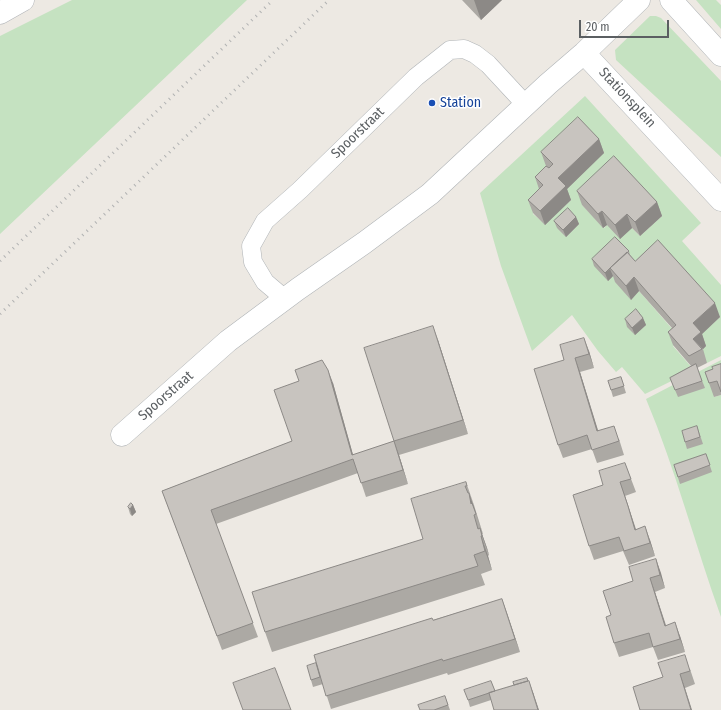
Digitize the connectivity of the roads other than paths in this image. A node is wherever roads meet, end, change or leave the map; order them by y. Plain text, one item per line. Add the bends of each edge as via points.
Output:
1 (23, 0) edge
2 (639, 0) edge
3 (671, 0) edge
4 (0, 13) edge
5 (584, 53) junction
6 (721, 54) edge
7 (526, 105) junction
8 (721, 200) edge
9 (285, 299) junction
10 (122, 435) dead end

1 - 4 street
2 - 5 street
3 - 6 street
5 - 7 street, Spoorstraat
5 - 8 street, Stationsplein
7 - 9 street, Spoorstraat via 430,194
7 - 9 lane, Spoorstraat via 488,64 464,49 450,50 416,77 265,221 251,246 253,262 265,282
9 - 10 street, Spoorstraat via 228,341

